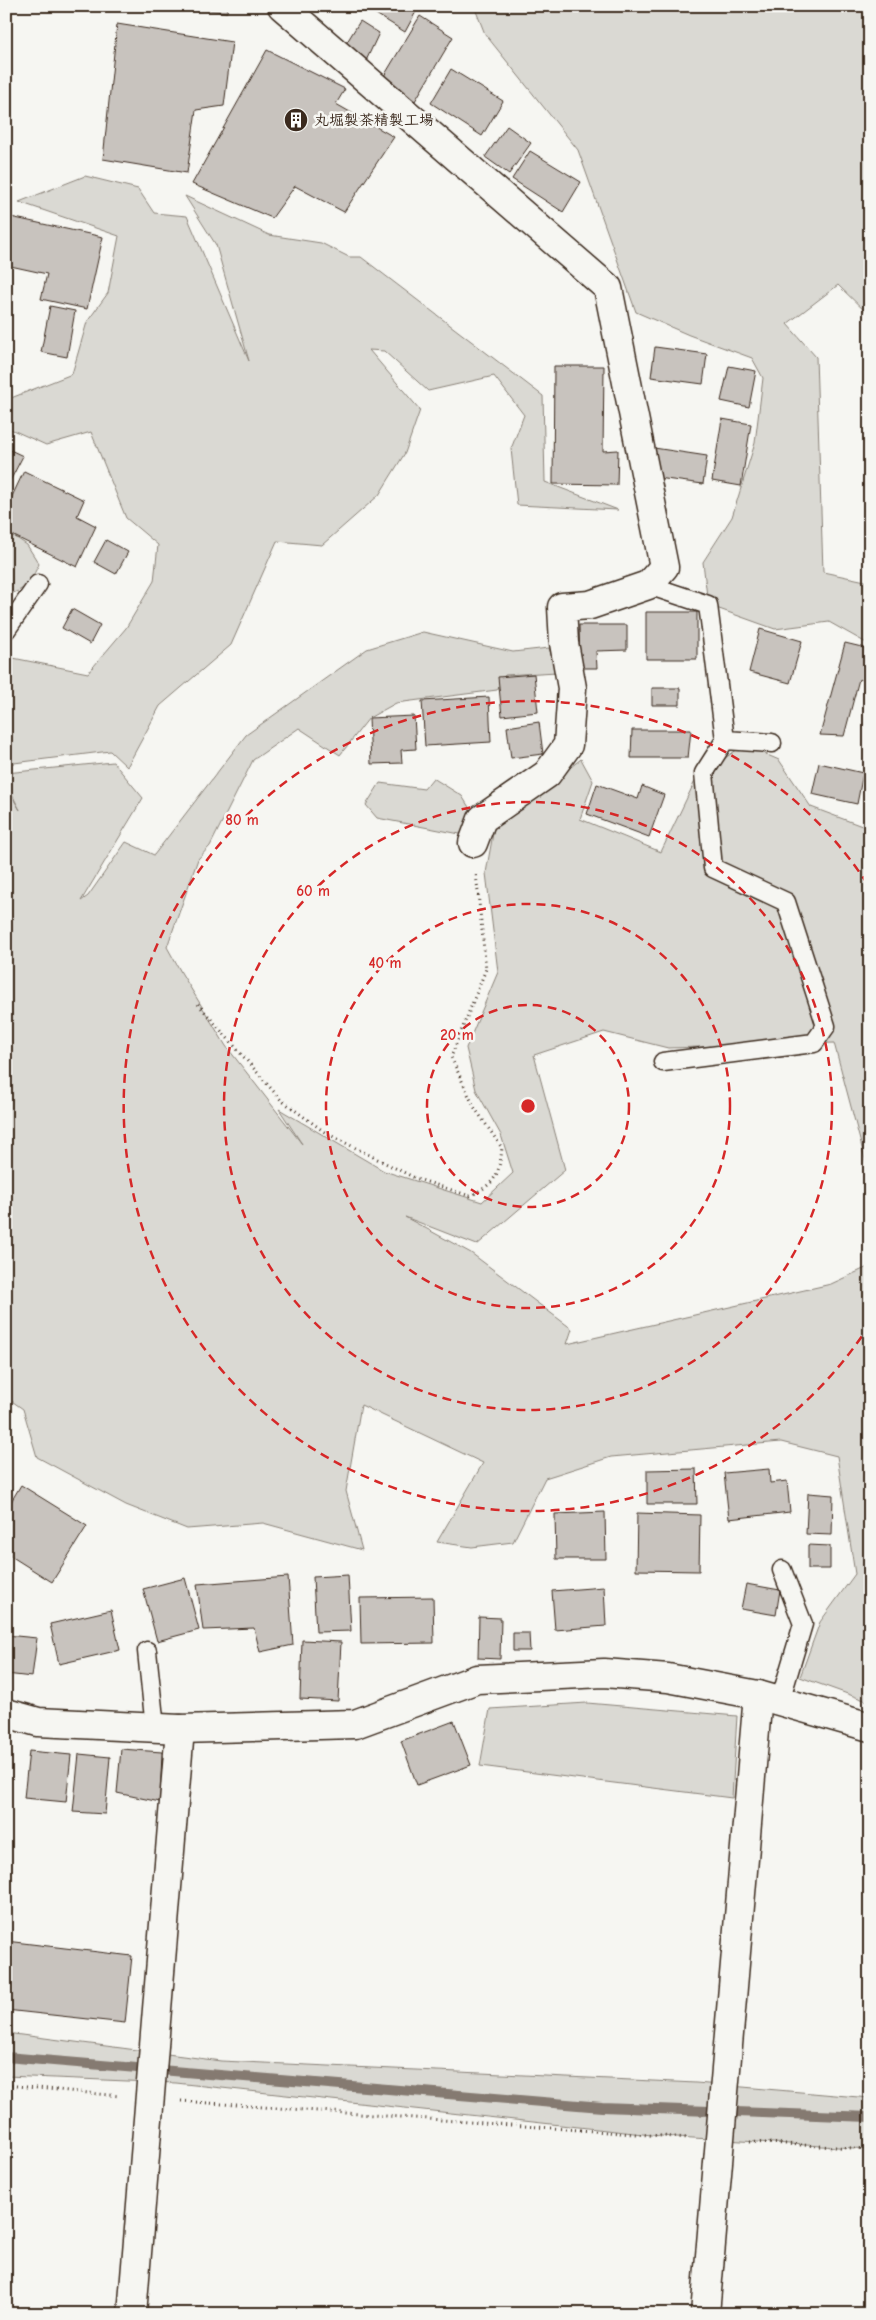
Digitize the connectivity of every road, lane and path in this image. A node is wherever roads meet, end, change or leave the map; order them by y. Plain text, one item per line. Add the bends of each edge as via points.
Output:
1 (282, 6) edge
2 (38, 584) dead end
3 (648, 585) junction
4 (6, 630) edge
5 (725, 740) junction
6 (772, 743) dead end
7 (473, 842) joint
8 (198, 1004) dead end
9 (663, 1062) dead end
10 (782, 1570) dead end
11 (147, 1651) dead end
12 (769, 1698) junction
13 (6, 1713) edge
14 (870, 1727) edge
15 (168, 1729) junction
16 (6, 2085) edge
17 (151, 2095) junction
18 (720, 2137) junction
19 (870, 2149) edge
20 (132, 2314) edge
21 (705, 2314) edge

1 - 3 street via 608,288 664,567
2 - 4 lane
3 - 5 lane via 708,605
3 - 7 street via 590,605 562,608 572,688 568,745 547,774 482,819
5 - 6 lane
5 - 9 lane via 704,773 713,868 786,902 826,1026 814,1043
7 - 8 path via 486,969 451,1057 474,1107 502,1148 500,1168 488,1187 470,1196 414,1178 326,1133 281,1100
10 - 12 lane via 803,1624
11 - 15 lane
12 - 14 street
12 - 15 street via 668,1678 604,1673 477,1679 355,1724
12 - 18 street
13 - 15 street via 38,1722
15 - 17 street
16 - 17 path
17 - 18 path
17 - 20 street
18 - 19 path
18 - 21 street

